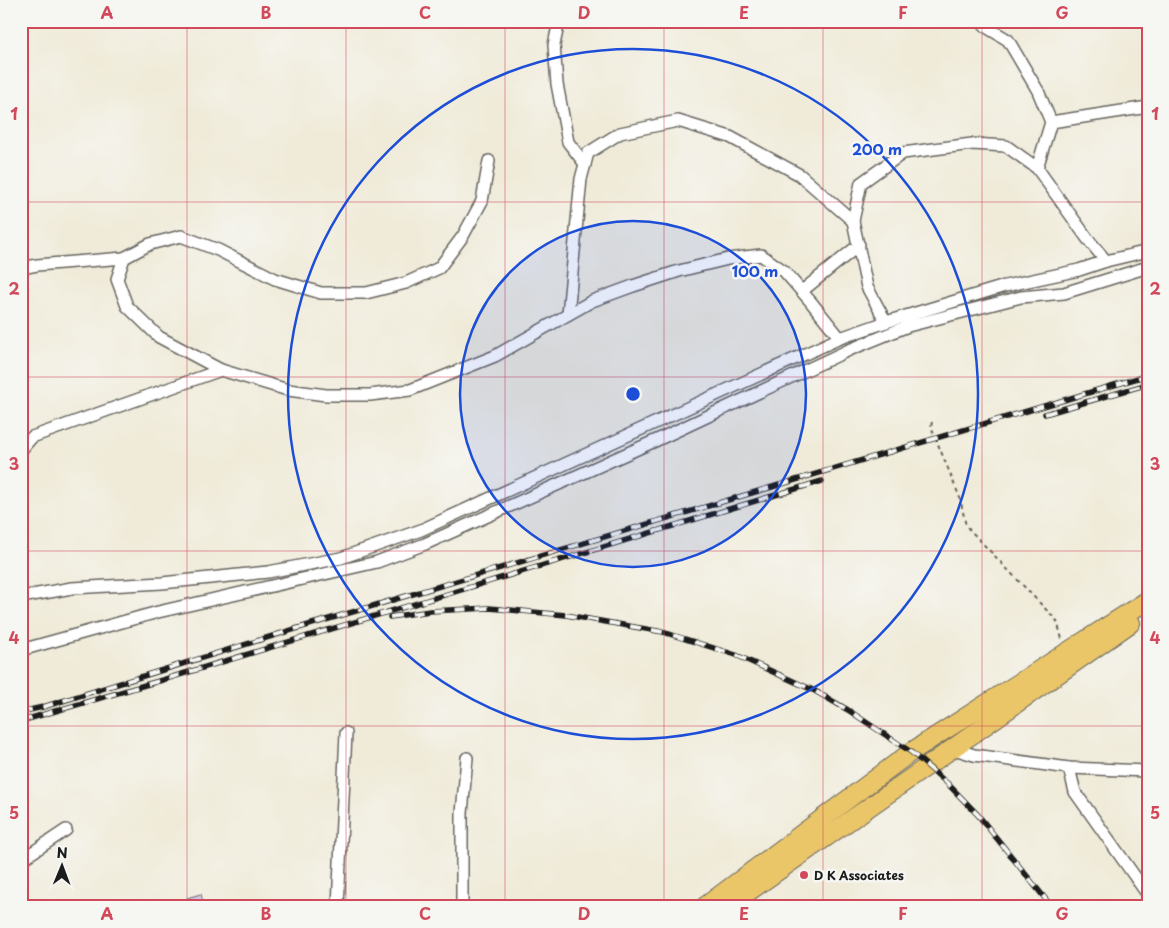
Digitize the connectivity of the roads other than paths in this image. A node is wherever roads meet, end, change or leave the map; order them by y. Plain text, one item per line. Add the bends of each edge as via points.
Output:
1 (559, 21) edge
2 (981, 21) edge
3 (1148, 107) edge
4 (1051, 122) junction
5 (489, 161) dead end
6 (585, 164) junction
7 (1037, 168) junction
8 (854, 220) junction
9 (858, 245) junction
10 (1148, 251) edge
11 (124, 258) junction
12 (1106, 260) junction
13 (1148, 267) edge
14 (21, 268) edge
15 (802, 291) junction
16 (568, 314) junction
17 (886, 322) junction
18 (840, 338) junction
19 (221, 370) junction
20 (21, 450) edge
21 (21, 597) edge
22 (1148, 600) edge
23 (1148, 612) edge
24 (1100, 637) junction
25 (21, 650) edge
26 (346, 732) dead end
27 (954, 749) junction
28 (466, 758) dead end
29 (1069, 768) junction
30 (1148, 771) edge
31 (66, 830) dead end
32 (21, 860) edge
33 (1136, 878) junction
34 (1148, 878) edge
35 (1148, 895) edge
36 (338, 907) edge
37 (462, 907) edge
38 (704, 907) edge
39 (728, 907) edge

1 - 6 street via 554,45 556,84 568,142
2 - 4 street via 1008,40 1038,91
3 - 4 street
4 - 7 street
5 - 11 street via 482,201 463,236 438,268 406,283 366,293 321,293 275,279 218,250 181,236 150,244
6 - 8 street via 588,153 620,133 678,121 730,137 800,175
6 - 16 street
7 - 8 street via 1006,146 972,144 903,153 861,183
7 - 12 street
8 - 9 street
9 - 15 street
9 - 17 street via 867,287
10 - 12 street
11 - 14 street
11 - 19 street via 117,280 128,306 159,337
12 - 17 street
13 - 25 street via 1064,293 1021,297 908,326 425,544 377,562 158,612
15 - 16 street via 784,271 761,255 679,271 592,301
15 - 18 street
16 - 19 street via 495,356 410,390 370,396 326,395 288,390
17 - 18 street
18 - 21 street via 421,530 341,558 268,572 72,588
19 - 20 street via 32,437
22 - 24 main road
23 - 24 main road
24 - 27 main road
24 - 38 main road via 910,752
26 - 36 street
27 - 29 street via 974,755
27 - 39 main road
28 - 37 street via 462,813
29 - 30 street
29 - 33 street via 1075,792
31 - 32 street
33 - 34 street
33 - 35 street

